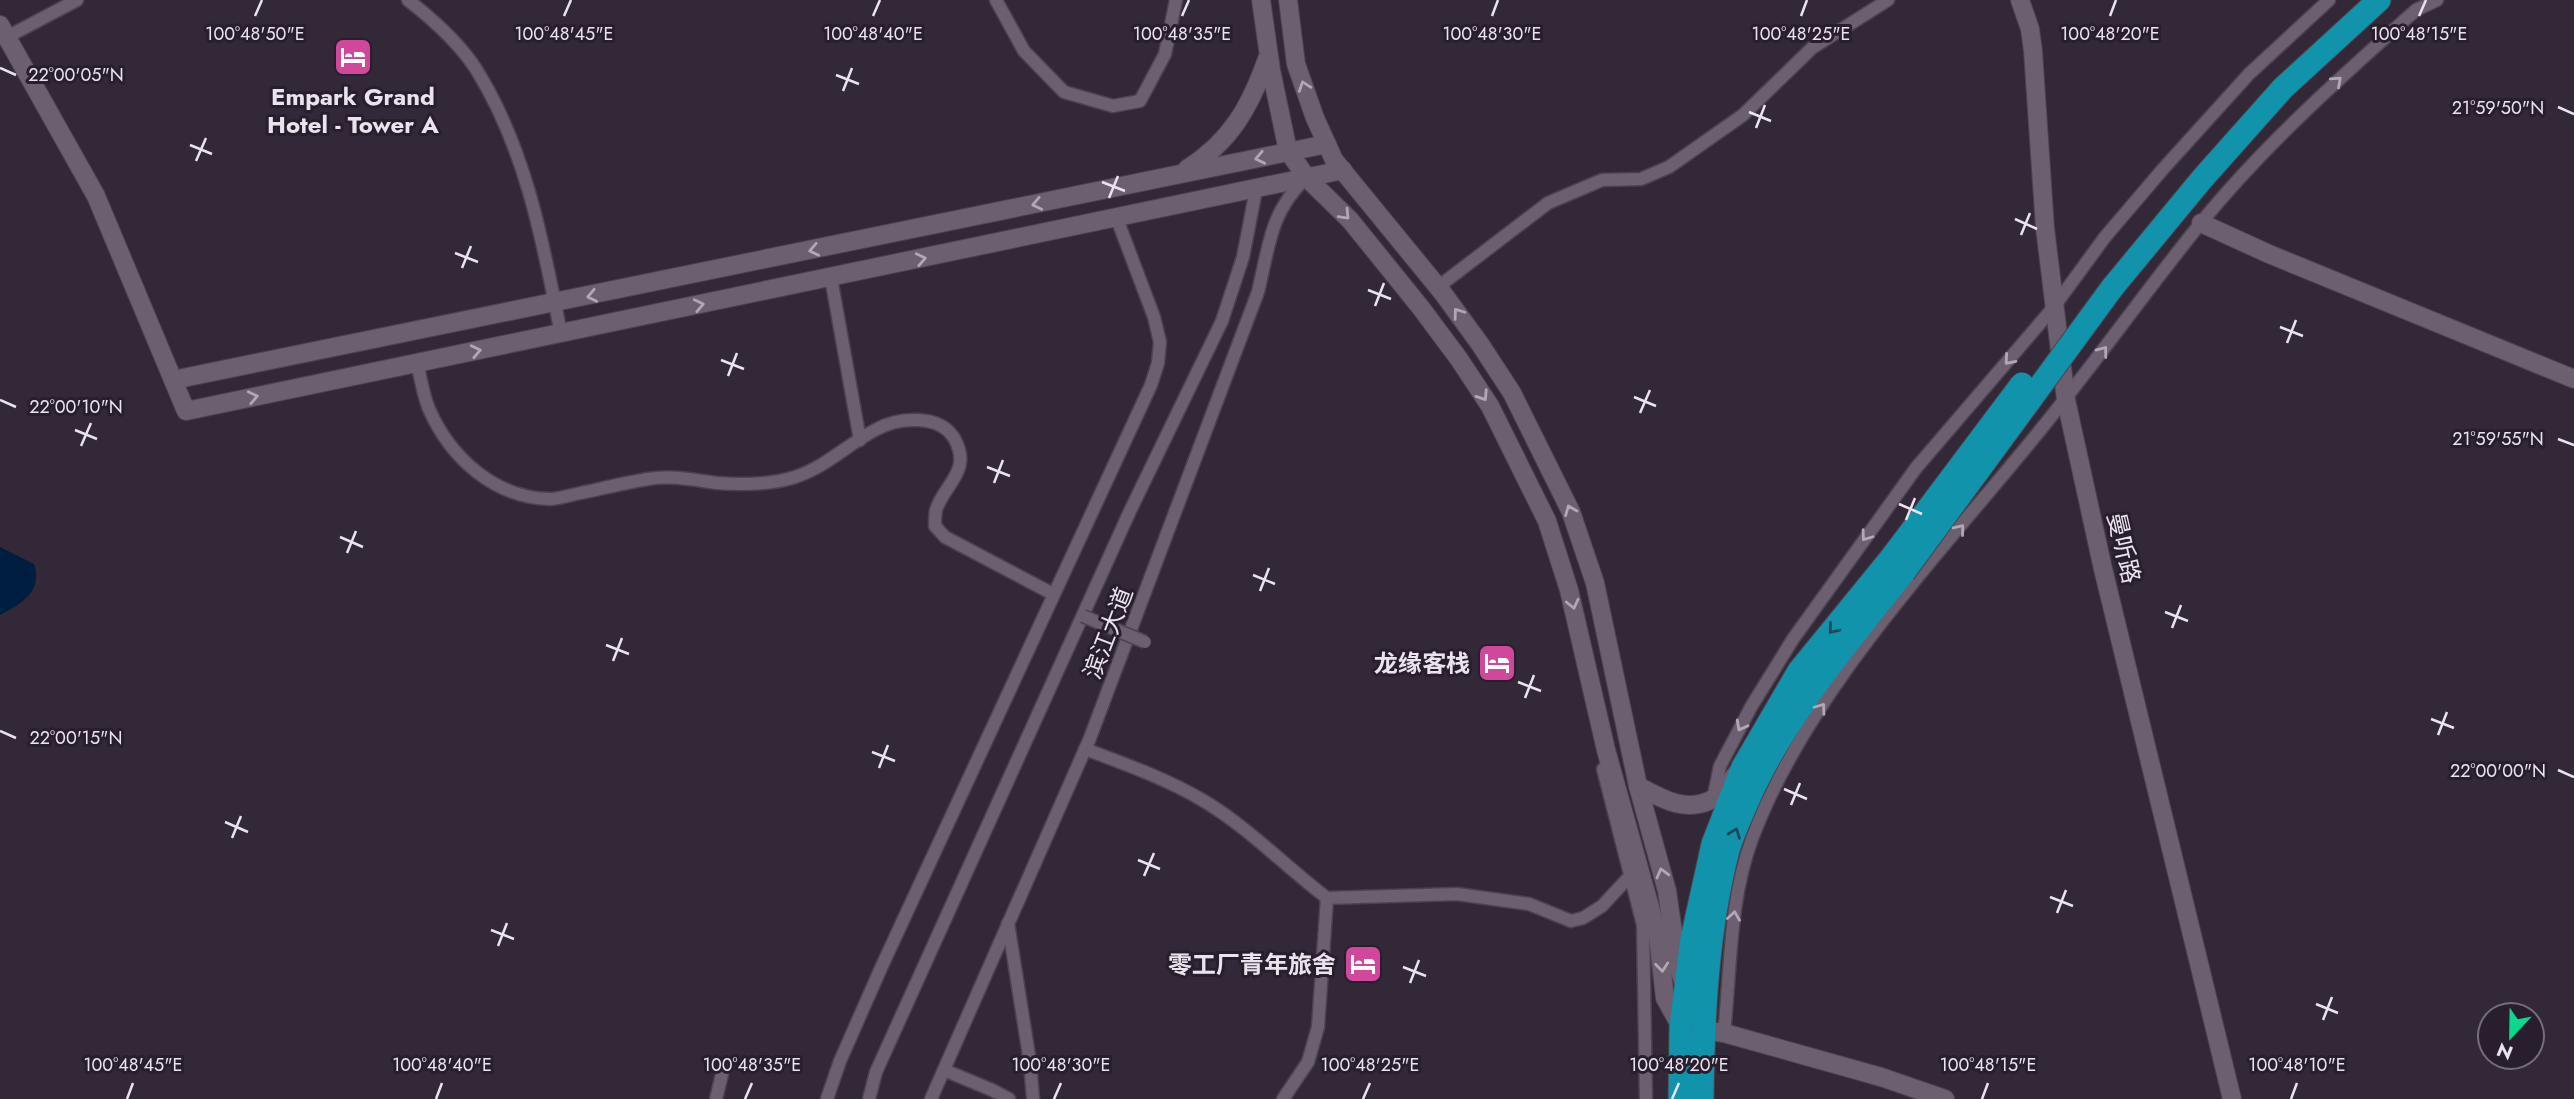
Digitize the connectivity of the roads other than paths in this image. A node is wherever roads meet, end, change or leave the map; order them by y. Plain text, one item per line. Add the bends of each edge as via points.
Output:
1 (77, 0) edge
2 (408, 0) edge
3 (996, 0) edge
4 (1177, 0) edge
5 (1261, 0) edge
6 (1288, 0) edge
7 (1888, 0) edge
8 (2020, 0) edge
9 (2329, 0) edge
10 (2361, 0) edge
11 (2379, 0) edge
12 (2437, 0) edge
13 (4, 31) edge
14 (1268, 56) junction
15 (1327, 144) junction
16 (1288, 151) junction
17 (1343, 170) junction
18 (1177, 175) junction
19 (1307, 177) junction
20 (1256, 190) junction
21 (1117, 219) junction
22 (2201, 223) junction
23 (831, 278) junction
24 (2108, 282) junction
25 (1438, 287) junction
26 (555, 303) junction
27 (2053, 308) junction
28 (561, 334) junction
29 (417, 363) junction
30 (2574, 379) edge
31 (173, 380) junction
32 (2066, 400) junction
33 (860, 440) junction
34 (1898, 564) junction
35 (1053, 594) junction
36 (1083, 616) junction
37 (1145, 642) dead end
38 (1612, 660) junction
39 (1587, 666) junction
40 (1085, 749) junction
41 (1606, 750) junction
42 (1742, 767) junction
43 (1638, 786) junction
44 (1713, 799) junction
45 (1629, 877) junction
46 (1327, 898) junction
47 (1008, 923) junction
48 (1686, 987) junction
49 (1703, 1031) junction
50 (724, 1066) dead end
51 (944, 1070) junction
52 (716, 1099) edge
53 (827, 1099) edge
54 (869, 1099) edge
55 (931, 1099) edge
56 (1009, 1099) edge
57 (1033, 1099) edge
58 (1283, 1099) edge
59 (1646, 1099) edge
60 (1680, 1099) edge
61 (1702, 1099) edge
62 (1945, 1099) edge
63 (2232, 1099) edge

1 - 13 street
2 - 26 street via 431,18 475,67 509,132 530,193
3 - 4 street via 1024,51 1064,92 1112,106 1140,102 1165,54
5 - 14 street
15 -> 6 street via 1296,64
7 - 25 street via 1812,48 1743,115 1669,167 1641,179 1602,180 1548,203
8 - 27 street, 曼听路 via 2033,51
9 - 27 street via 2249,74 2105,237
10 - 24 highway via 2266,86
11 - 24 highway via 2283,88
22 -> 12 street via 2287,127 2416,10
13 - 31 street via 96,196
14 - 16 street
14 - 18 street via 1246,110 1226,138 1204,159
15 - 16 street
15 - 17 street
16 -> 18 street
16 - 19 street
17 - 19 street
17 - 25 street
18 -> 26 street
19 - 20 street
19 -> 39 street via 1350,220 1421,307 1490,406 1547,522
19 - 40 street, 滨江大道 via 1288,195 1276,218 1258,292
20 - 21 street
20 - 36 street via 1243,257 1222,321
23 -> 21 street
21 - 35 street via 1154,317 1160,342 1158,363
22 - 30 street
32 -> 22 street
28 -> 23 street
23 - 33 street
24 - 34 highway, bridge
38 -> 25 street via 1595,583 1571,512 1513,393
26 - 28 street
26 - 31 street
27 - 32 street, 曼听路
27 -> 44 street via 1916,468 1793,639 1720,766
29 -> 28 street
31 -> 29 street via 186,411
29 - 33 street via 428,407 443,437 492,484 522,495 551,499 651,478 759,484 795,477
49 -> 32 street via 1752,840 1772,792 1812,721 1878,628
32 - 63 street, 曼听路
33 - 35 street via 879,427 901,421 923,420 942,426 960,451 959,474 937,509 934,526 945,537
34 -> 42 highway via 1799,671
49 -> 34 highway via 1714,923 1729,848 1764,766 1786,728
35 - 53 street via 876,979
36 - 37 street, bridge
36 - 54 street via 876,1072
38 - 39 street
38 - 43 street
39 - 41 street
40 - 46 street via 1203,801
40 - 47 street, 滨江大道
41 - 45 street via 1603,769
41 -> 49 street via 1658,936 1665,998
42 - 44 street
42 - 48 highway via 1713,844
43 - 44 street via 1670,804
48 -> 43 street via 1678,967 1667,891
45 - 46 street via 1602,906 1571,921 1529,904 1457,894
45 - 59 street via 1643,925
46 - 58 street via 1318,1027 1308,1062
47 - 51 street, 滨江大道
47 - 57 street
48 - 49 highway
49 - 60 highway
49 - 61 highway
49 - 62 street via 1881,1077
50 - 52 street
51 - 55 street, 滨江大道
51 - 56 street

